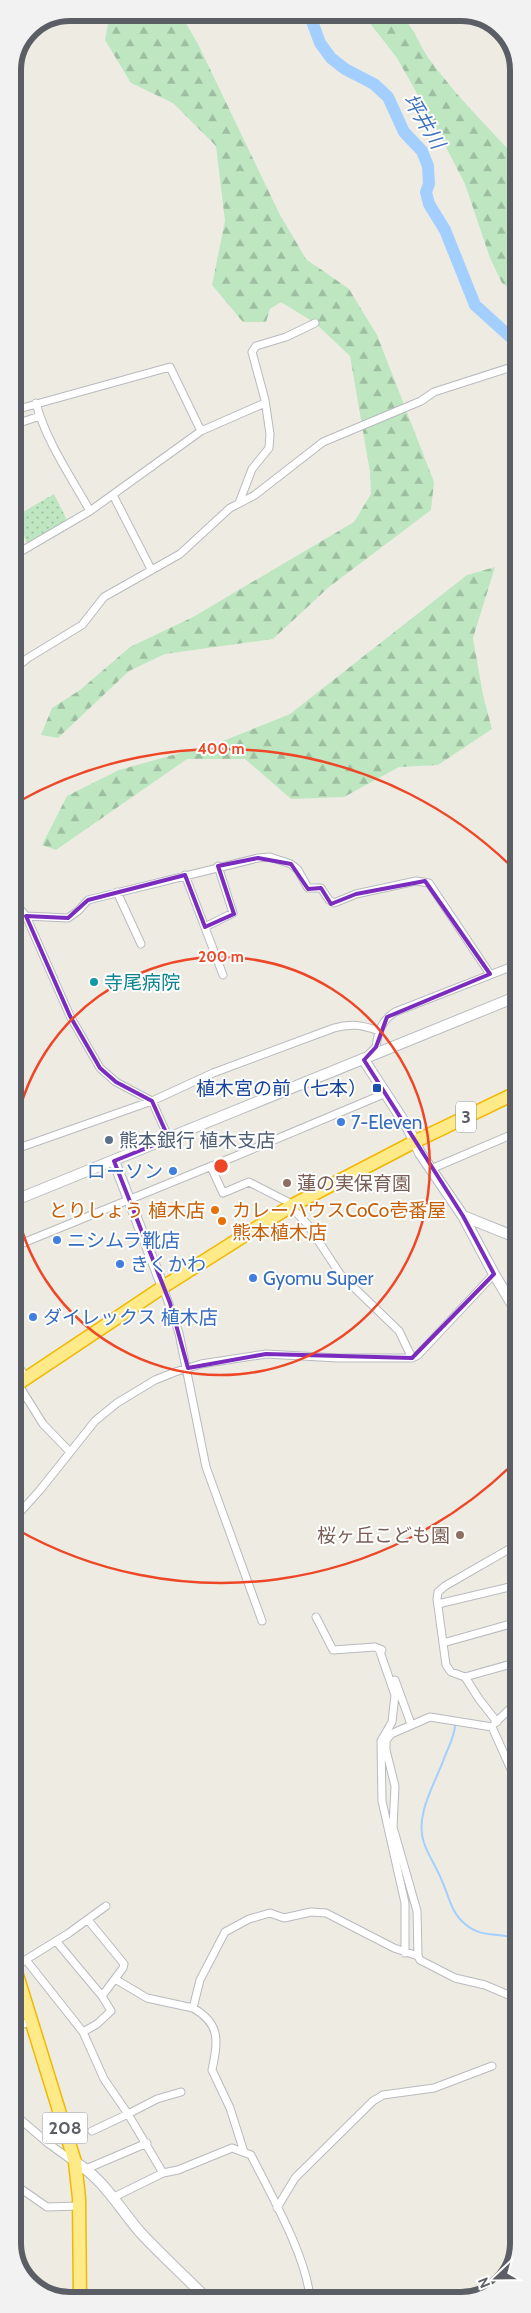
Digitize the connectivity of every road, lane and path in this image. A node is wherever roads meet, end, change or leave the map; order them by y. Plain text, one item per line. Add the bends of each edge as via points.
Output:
1 (315, 322) dead end
2 (510, 367) edge
3 (265, 402) junction
4 (36, 404) junction
5 (21, 408) edge
6 (40, 416) junction
7 (21, 422) edge
8 (201, 431) junction
9 (113, 495) junction
10 (239, 503) junction
11 (90, 511) junction
12 (21, 551) edge
13 (151, 569) junction
14 (21, 664) edge
15 (218, 866) junction
16 (185, 874) junction
17 (117, 892) junction
18 (21, 911) edge
19 (26, 916) junction
20 (205, 927) junction
21 (141, 944) dead end
22 (510, 967) edge
23 (490, 974) junction
24 (223, 975) dead end
25 (510, 999) edge
26 (379, 1031) junction
27 (364, 1060) junction
28 (386, 1092) junction
29 (510, 1096) edge
30 (152, 1101) junction
31 (510, 1136) edge
32 (169, 1138) junction
33 (414, 1142) junction
34 (21, 1147) edge
35 (114, 1161) junction
36 (211, 1167) junction
37 (431, 1169) junction
38 (21, 1198) edge
39 (130, 1199) junction
40 (291, 1206) junction
41 (463, 1216) junction
42 (510, 1235) edge
43 (21, 1244) edge
44 (494, 1274) junction
45 (163, 1286) junction
46 (510, 1301) edge
47 (412, 1358) junction
48 (188, 1368) junction
49 (21, 1379) edge
50 (21, 1386) edge
51 (70, 1452) junction
52 (21, 1510) edge
53 (510, 1549) edge
54 (510, 1587) edge
55 (438, 1604) junction
56 (316, 1617) dead end
57 (262, 1621) dead end
58 (510, 1624) edge
59 (443, 1644) junction
60 (379, 1648) junction
61 (510, 1664) edge
62 (465, 1677) junction
63 (510, 1709) edge
64 (498, 1722) junction
65 (411, 1724) junction
66 (492, 1727) junction
67 (510, 1767) edge
68 (106, 1906) dead end
69 (88, 1920) junction
70 (56, 1941) junction
71 (405, 1952) junction
72 (418, 1956) junction
73 (21, 1960) edge
74 (21, 1965) edge
75 (21, 1975) edge
76 (115, 1979) junction
77 (102, 1996) junction
78 (510, 1996) edge
79 (193, 2008) junction
80 (32, 2021) junction
81 (21, 2025) edge
82 (83, 2032) junction
83 (492, 2066) dead end
84 (181, 2092) dead end
85 (128, 2114) junction
86 (21, 2119) edge
87 (92, 2131) dead end
88 (146, 2143) junction
89 (244, 2152) junction
90 (75, 2162) junction
91 (86, 2170) junction
92 (163, 2173) junction
93 (21, 2189) edge
94 (112, 2198) junction
95 (79, 2206) junction
96 (277, 2208) junction
97 (80, 2292) edge
98 (200, 2292) edge
99 (309, 2292) edge

1 - 3 street via 254,348 254,365
2 - 10 street via 434,392 421,401 329,439 255,495
3 - 8 street
3 - 10 street via 269,448 252,469
4 - 5 street
4 - 6 street
4 - 8 street via 170,366
6 - 7 street
6 - 11 street
8 - 9 street
9 - 11 street
9 - 13 street
10 - 13 street via 180,554
11 - 12 street
13 - 14 street via 104,597 82,624
15 - 16 street
15 - 20 street via 233,913
15 - 23 street via 258,858 282,860 298,870 308,888 320,888 334,903 356,894 425,881
16 - 17 street
16 - 20 street
17 - 19 street via 88,900 68,918
17 - 21 street
18 - 19 street
19 - 30 street via 70,1016 100,1068 116,1082
20 - 24 street
22 - 23 street
23 - 26 street via 395,1012
25 - 27 street
26 - 27 street via 376,1047
26 - 30 street via 358,1024 334,1028 212,1073
27 - 28 street
27 - 32 street
28 - 33 street
28 - 36 street
29 - 33 highway, 3
30 - 32 street
30 - 34 street
31 - 37 street
32 - 35 street
33 - 37 street
33 - 40 highway, 3
35 - 38 street
35 - 39 street
36 - 39 street
36 - 40 street via 223,1193 248,1182
37 - 41 street
39 - 43 street
39 - 45 street
40 - 45 highway, 3
40 - 47 street via 308,1225 340,1274 399,1332
41 - 42 street
41 - 44 street
44 - 46 street
44 - 47 street
45 - 48 street via 180,1333
45 - 49 highway, 3
47 - 48 street via 266,1354
48 - 51 street via 155,1380 116,1403
48 - 57 street via 206,1468
50 - 51 street via 42,1424
51 - 52 street
53 - 55 street via 445,1586 438,1592
54 - 55 street
55 - 59 street
56 - 60 street via 333,1650
58 - 59 street
59 - 62 street via 446,1665 451,1672
60 - 65 street via 384,1650
60 - 71 street via 395,1695 392,1722 381,1741 382,1801 406,1903
61 - 62 street
62 - 64 street
63 - 64 street
64 - 66 street
65 - 66 street via 430,1717
65 - 72 street via 392,1734 386,1741 386,1750 395,1786 393,1827 417,1911
66 - 67 street
68 - 69 street
69 - 70 street
69 - 76 street via 124,1964
70 - 73 street
70 - 77 street
71 - 72 street
71 - 79 street via 326,1913 311,1912 284,1918 270,1912 225,1932 200,1980
72 - 78 street via 455,1978
74 - 82 street
75 - 80 highway, 208
76 - 77 street
76 - 79 street via 147,1998
77 - 82 street via 111,2011
79 - 89 street via 206,2015 214,2026 217,2051 212,2070 230,2108
80 - 81 street
80 - 90 highway, 208
82 - 85 street via 104,2079
83 - 96 street via 434,2088 383,2095 373,2101 295,2178
84 - 85 street
85 - 87 street
85 - 88 street
86 - 90 street
88 - 91 street
88 - 92 street
89 - 92 street via 232,2148
89 - 96 street via 252,2155
90 - 91 street
90 - 95 highway, 208
91 - 94 street
92 - 94 street
93 - 95 street via 47,2207
94 - 98 street
95 - 97 highway, 208
96 - 99 street via 306,2277

